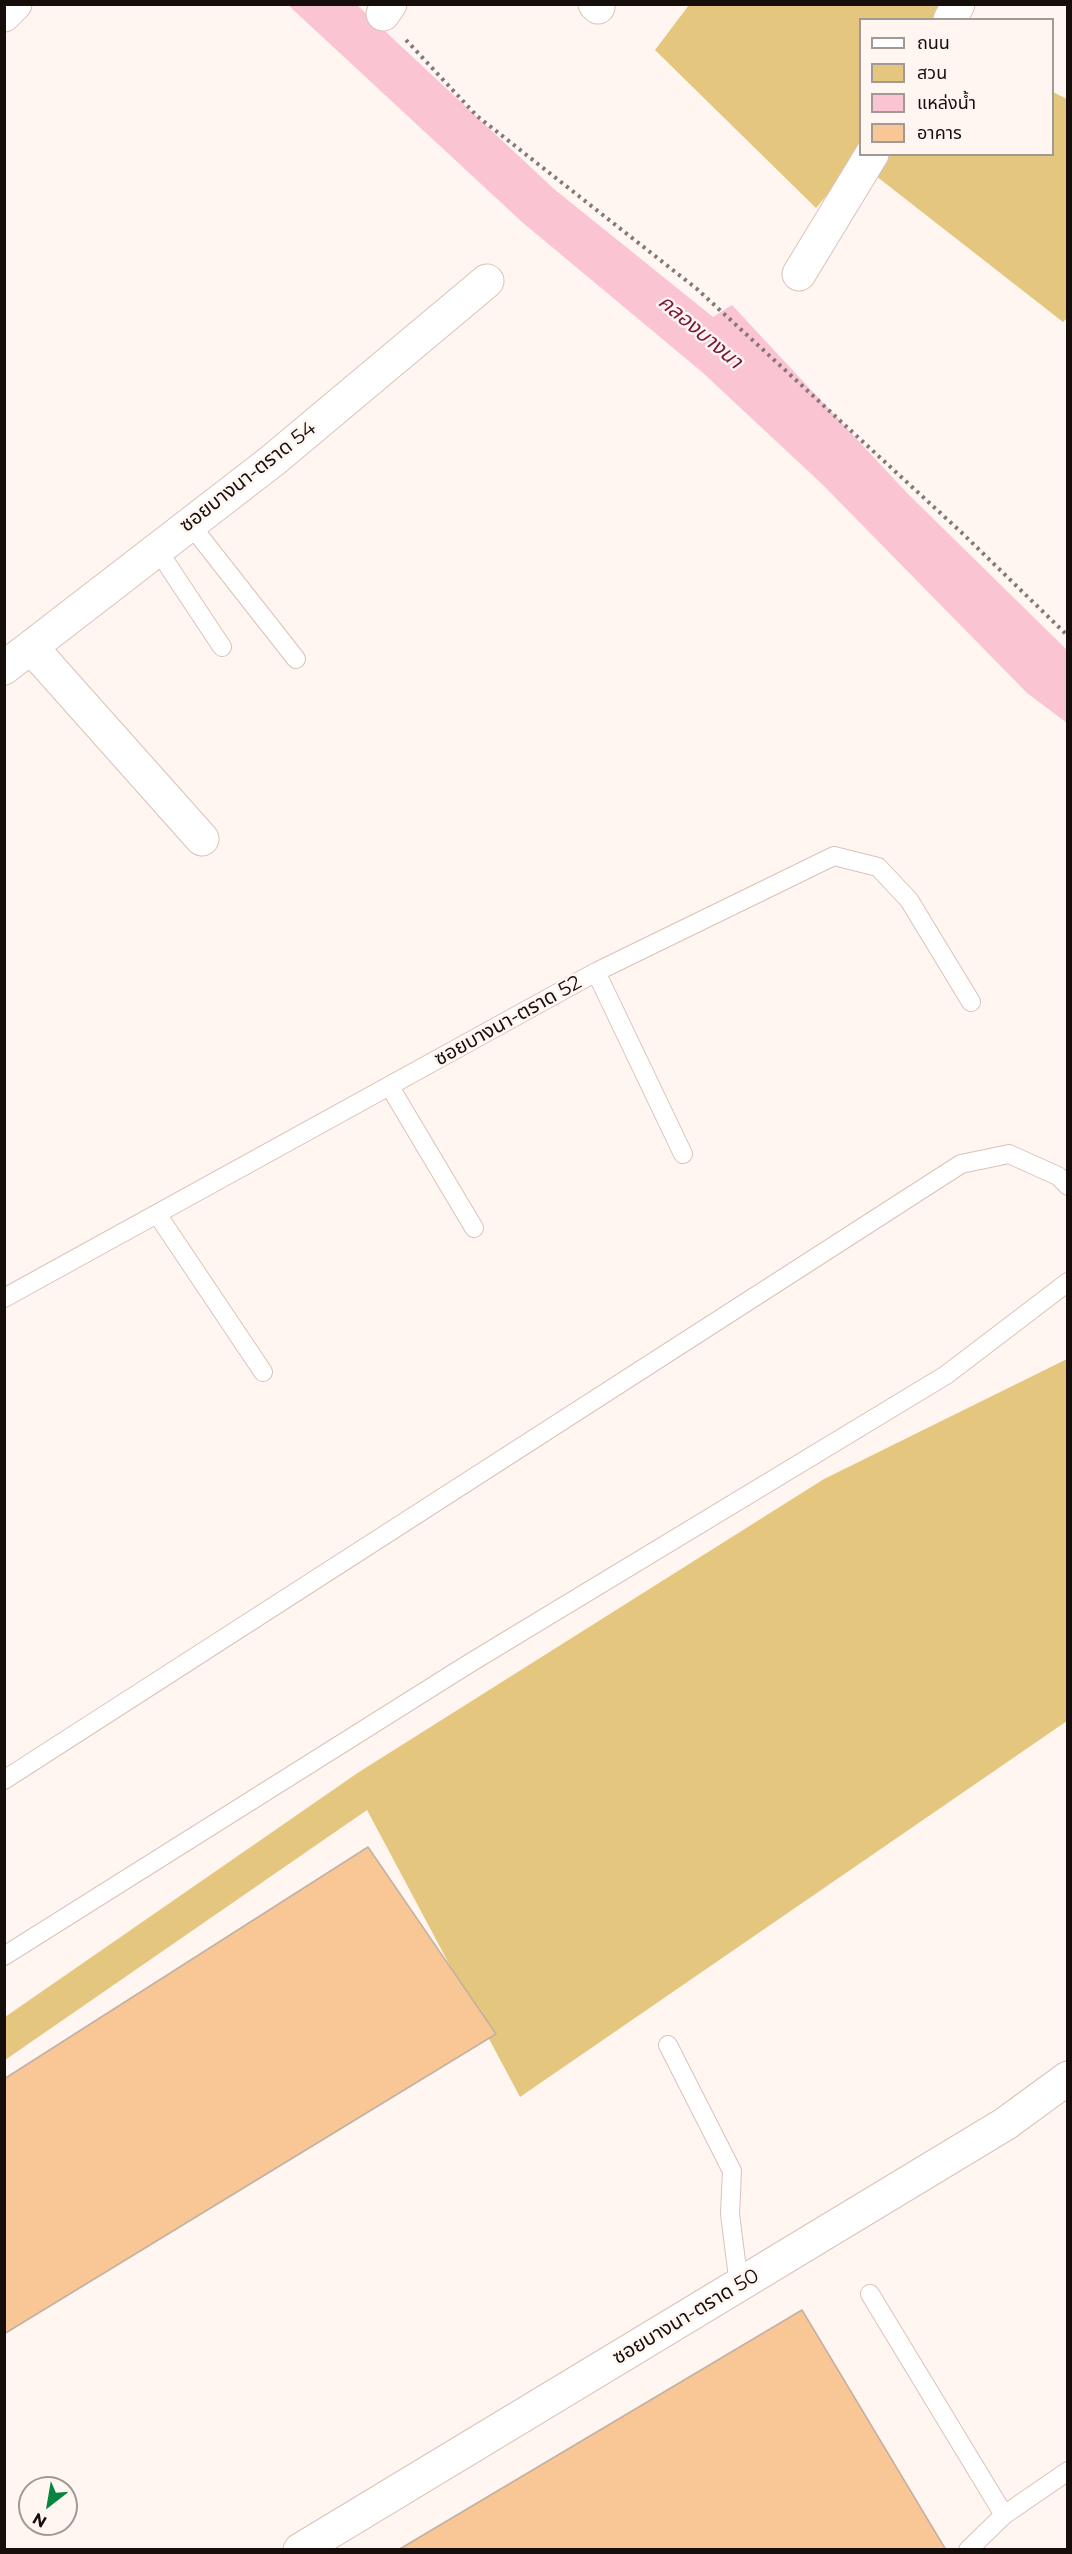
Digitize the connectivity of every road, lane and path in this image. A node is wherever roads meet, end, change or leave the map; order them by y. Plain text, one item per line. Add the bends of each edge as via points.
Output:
1 (15, 4) edge
2 (958, 4) edge
3 (386, 10) edge
4 (4, 15) edge
5 (951, 18) edge
6 (871, 156) edge
7 (799, 274) dead end
8 (487, 281) dead end
9 (190, 524) junction
10 (157, 549) junction
11 (1068, 636) edge
12 (31, 647) junction
13 (222, 647) dead end
14 (296, 658) dead end
15 (4, 668) edge
16 (202, 839) dead end
17 (596, 972) junction
18 (971, 1002) dead end
19 (390, 1087) junction
20 (683, 1154) dead end
21 (1068, 1186) edge
22 (158, 1214) junction
23 (474, 1228) dead end
24 (1068, 1282) edge
25 (4, 1298) edge
26 (263, 1372) dead end
27 (4, 1780) edge
28 (4, 1956) edge
29 (668, 2045) dead end
30 (1068, 2078) edge
31 (739, 2285) junction
32 (870, 2294) dead end
33 (1068, 2471) edge
34 (1004, 2515) junction
35 (300, 2550) edge
36 (968, 2550) edge

1 - 4 street
2 - 5 street
3 - 11 path via 477,116 696,289 961,532
6 - 7 street
8 - 9 street, ซอยบางนา-ตราด 54 via 272,461
9 - 10 street, ซอยบางนา-ตราด 54
9 - 14 lane
10 - 12 street, ซอยบางนา-ตราด 54
10 - 13 lane
12 - 15 street, ซอยบางนา-ตราด 54
12 - 16 street
17 - 18 lane, ซอยบางนา-ตราด 52 via 834,856 878,867 909,900
17 - 19 lane, ซอยบางนา-ตราด 52
17 - 20 lane
19 - 22 lane, ซอยบางนา-ตราด 52
19 - 23 lane
21 - 27 lane via 1058,1176 1008,1154 961,1164
22 - 25 lane, ซอยบางนา-ตราด 52
22 - 26 lane
24 - 28 lane via 946,1375 470,1663
29 - 31 lane via 732,2171 730,2214
30 - 31 street, ซอยบางนา-ตราด 50 via 1005,2124
31 - 35 street, ซอยบางนา-ตราด 50
32 - 34 lane
33 - 34 lane
34 - 36 lane

